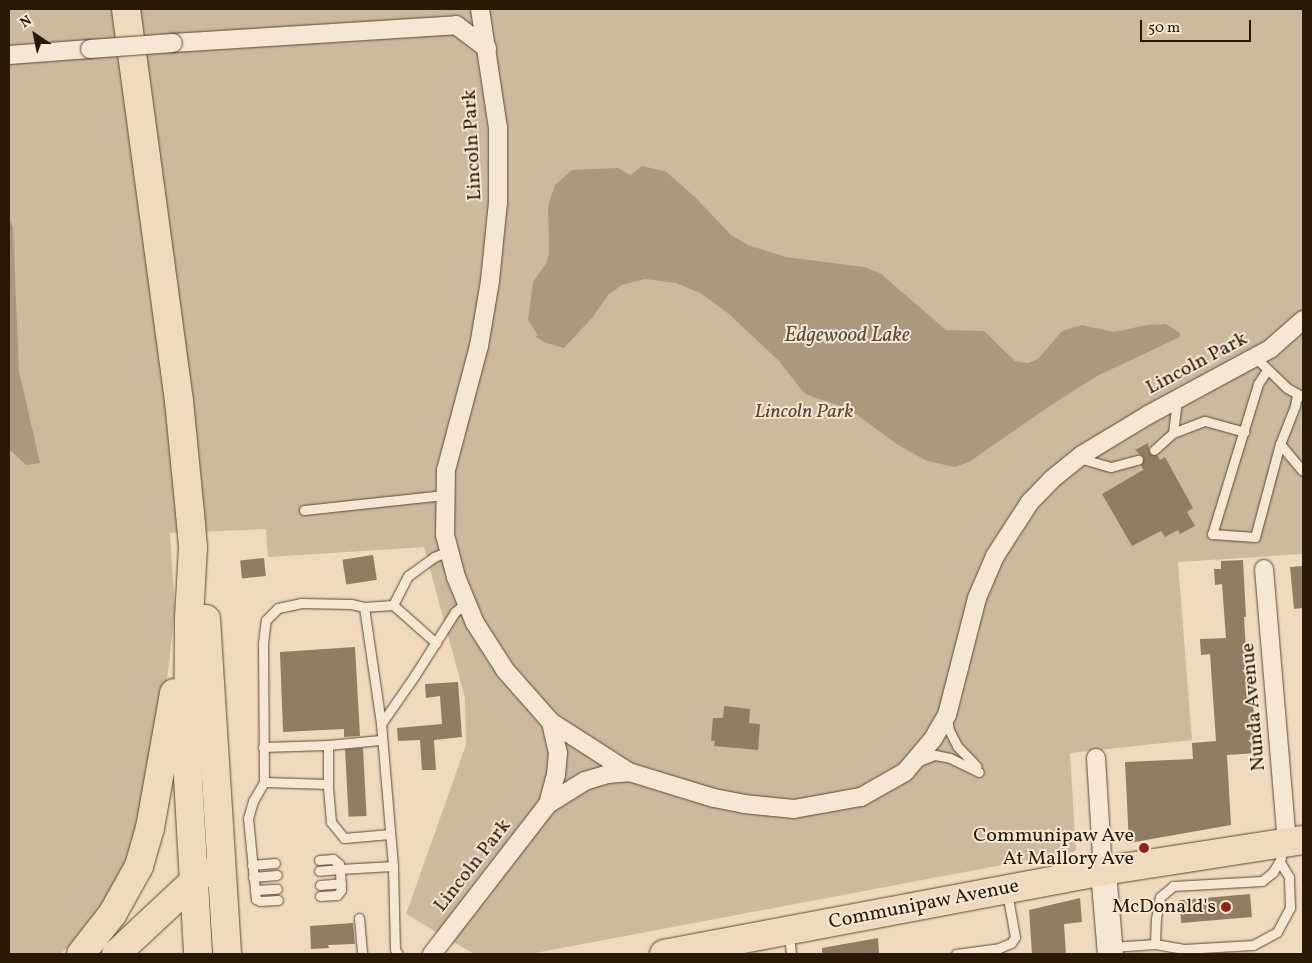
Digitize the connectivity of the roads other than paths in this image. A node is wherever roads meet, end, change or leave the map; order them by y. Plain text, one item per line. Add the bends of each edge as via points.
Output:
1 (126, 9) edge
2 (472, 9) edge
3 (480, 9) edge
4 (456, 25) junction
5 (487, 48) junction
6 (9, 55) edge
7 (1303, 320) edge
8 (1261, 363) junction
9 (1300, 396) edge
10 (1177, 400) junction
11 (1245, 432) junction
12 (1173, 433) junction
13 (1280, 444) junction
14 (1154, 450) dead end
15 (1078, 458) junction
16 (1138, 460) dead end
17 (1303, 471) edge
18 (444, 495) junction
19 (304, 510) dead end
20 (193, 548) junction
21 (449, 551) junction
22 (1264, 569) dead end
23 (466, 602) junction
24 (393, 605) junction
25 (364, 607) junction
26 (189, 618) junction
27 (436, 642) junction
28 (947, 716) junction
29 (551, 722) junction
30 (381, 724) junction
31 (380, 740) junction
32 (328, 745) junction
33 (263, 747) junction
34 (1096, 758) dead end
35 (912, 764) junction
36 (629, 772) junction
37 (264, 782) junction
38 (328, 784) junction
39 (548, 804) junction
40 (390, 834) junction
41 (1290, 848) edge
42 (220, 856) junction
43 (319, 860) dead end
44 (275, 863) dead end
45 (252, 865) junction
46 (393, 866) junction
47 (340, 869) junction
48 (319, 871) dead end
49 (1103, 871) junction
50 (276, 875) dead end
51 (254, 877) junction
52 (195, 882) junction
53 (340, 883) junction
54 (320, 885) dead end
55 (277, 889) dead end
56 (255, 890) junction
57 (1007, 890) junction
58 (320, 896) dead end
59 (278, 900) dead end
60 (359, 918) dead end
61 (790, 942) edge
62 (1156, 944) junction
63 (1110, 951) edge
64 (677, 953) edge
65 (81, 954) edge
66 (116, 954) edge
67 (198, 954) edge
68 (227, 954) edge
69 (362, 954) edge
70 (398, 954) edge
71 (432, 954) edge
72 (956, 954) edge

1 - 20 main road via 178,392
2 - 4 street
3 - 5 street, Lincoln Park
4 - 5 street
4 - 6 street, bridge
5 - 18 street, Lincoln Park via 498,128 498,202 490,282 479,346 446,470
7 - 8 street, Lincoln Park via 1270,349
8 - 9 lane
8 - 10 street, Lincoln Park
8 - 11 lane
9 - 13 lane
10 - 12 lane
10 - 15 street, Lincoln Park
11 - 12 lane via 1205,421
11 - 13 lane via 1212,534 1256,537
12 - 14 lane
13 - 17 lane
15 - 16 lane via 1111,467
15 - 28 street, Lincoln Park via 1030,502 995,556 977,598
18 - 19 lane
18 - 21 street, Lincoln Park via 445,535
20 - 26 main road
20 - 42 main road via 206,617
21 - 23 street, Lincoln Park
21 - 24 lane via 434,557 408,576
22 - 41 street, Nunda Avenue
23 - 27 lane via 455,612
23 - 29 street, Lincoln Park via 475,623 505,670
24 - 25 lane
24 - 27 lane
25 - 30 lane
25 - 33 lane via 302,603 278,608 266,620
26 - 52 main road via 188,778
26 - 65 main road via 147,841 139,866 120,903
27 - 30 lane
28 - 35 street, Lincoln Park
28 - 35 lane via 948,730 957,746 977,769 935,755
29 - 36 street, Lincoln Park
29 - 39 street, Lincoln Park via 558,753
30 - 31 lane
31 - 32 lane
31 - 40 lane
32 - 33 lane
32 - 38 lane
33 - 37 lane
34 - 49 street
35 - 36 street, Lincoln Park via 905,772 861,796 794,809 714,798
36 - 39 street, Lincoln Park via 585,781
37 - 38 lane
37 - 45 lane via 248,818
38 - 40 lane via 331,822 344,838
39 - 71 street, Lincoln Park
40 - 46 lane
41 - 49 main road, Communipaw Avenue
41 - 62 lane via 1262,881 1173,886 1160,897
41 - 62 lane via 1290,908 1277,932 1253,945 1184,949
42 - 52 main road
42 - 68 main road
43 - 47 lane via 333,859
44 - 45 lane
45 - 51 lane
46 - 47 lane
46 - 70 lane via 395,949
47 - 48 lane
47 - 53 lane
49 - 57 main road, Communipaw Avenue
49 - 63 street
50 - 51 lane
51 - 56 lane
52 - 66 main road
52 - 67 main road
53 - 54 lane
53 - 58 lane via 341,890 336,895
55 - 56 lane
56 - 59 lane via 256,899 260,901
57 - 61 main road, Communipaw Avenue
57 - 72 lane via 1015,937 1011,944
60 - 69 lane
61 - 64 main road, Communipaw Avenue
62 - 63 lane

